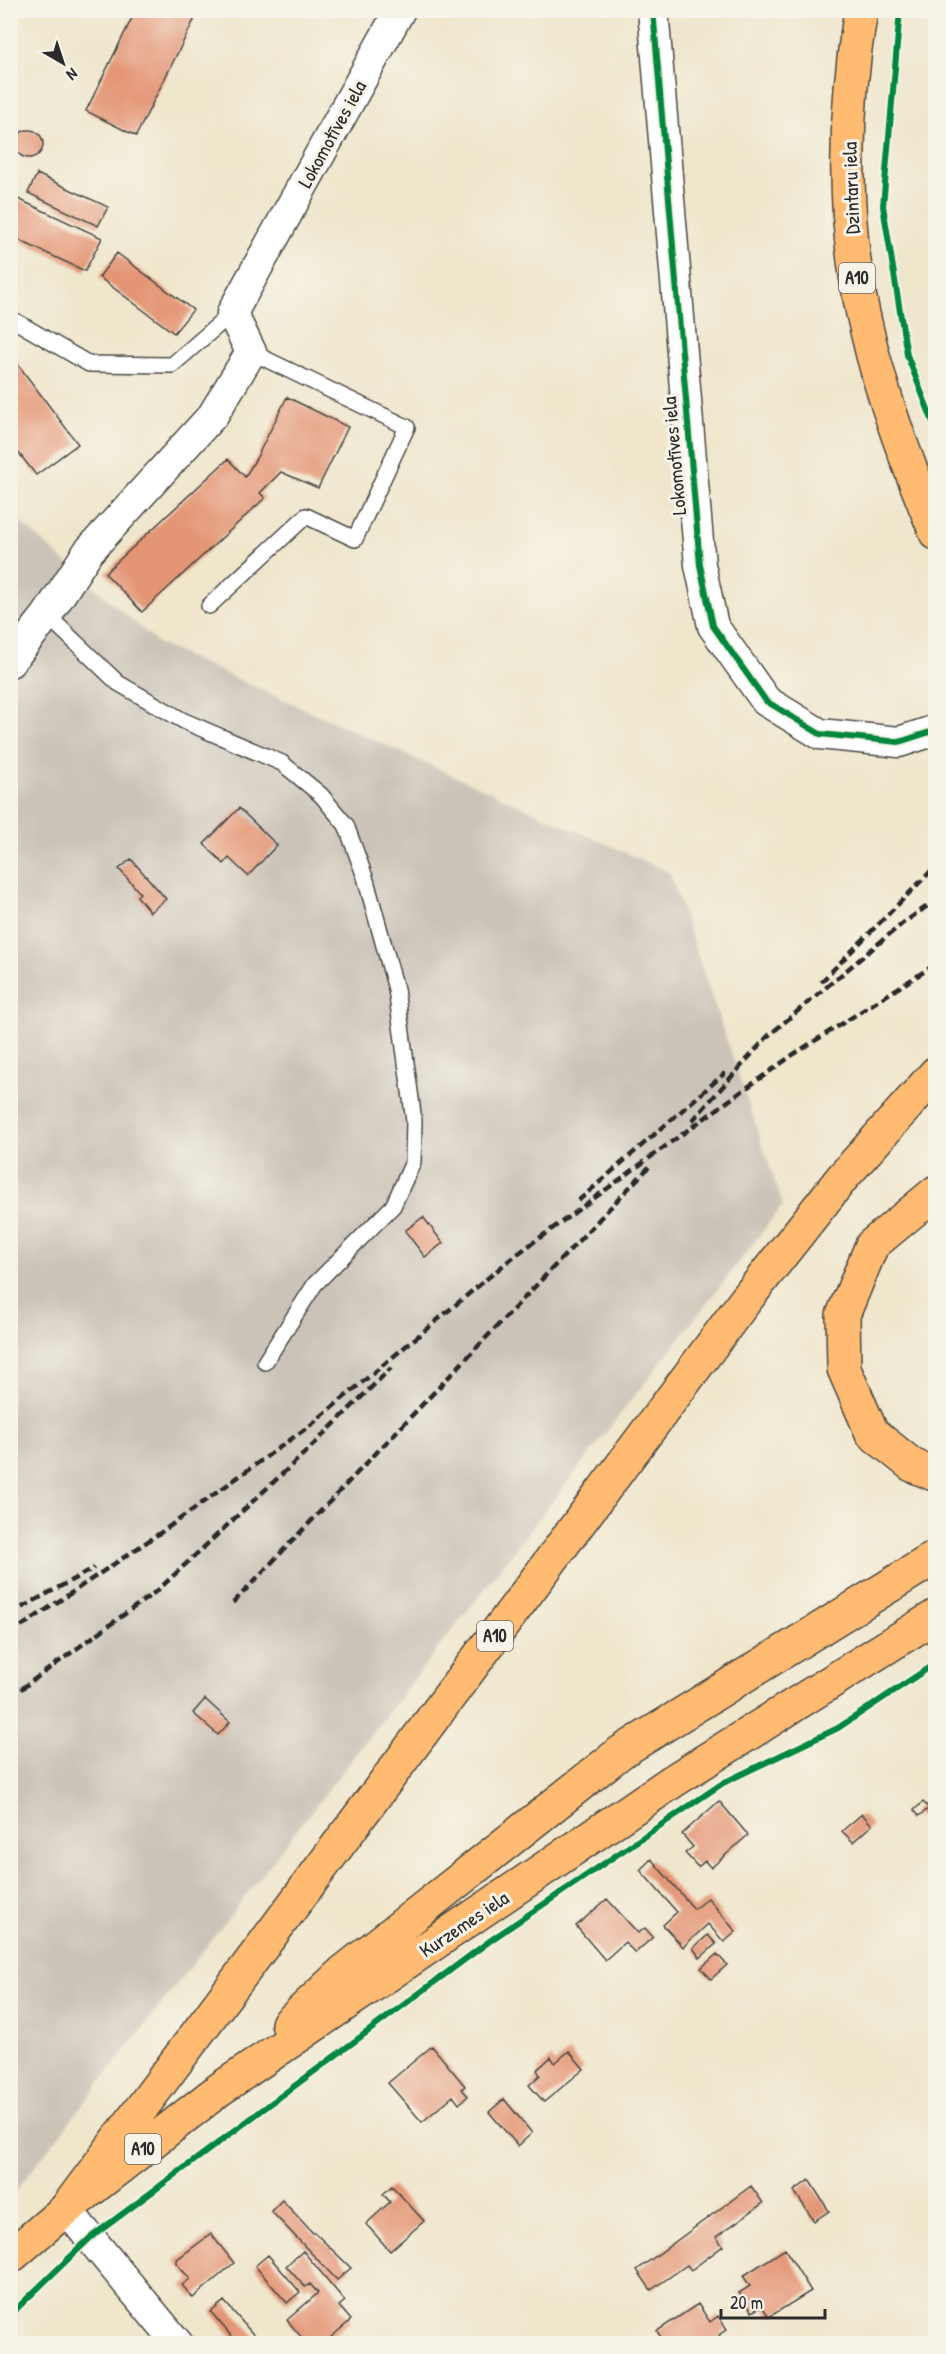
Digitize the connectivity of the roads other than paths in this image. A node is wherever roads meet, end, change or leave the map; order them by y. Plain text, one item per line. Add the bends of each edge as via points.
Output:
1 (400, 10) edge
2 (653, 10) edge
3 (861, 10) edge
4 (232, 313) junction
5 (10, 318) edge
6 (251, 352) junction
7 (936, 533) edge
8 (209, 606) dead end
9 (47, 615) junction
10 (10, 662) edge
11 (936, 730) edge
12 (936, 1073) edge
13 (936, 1192) edge
14 (266, 1362) dead end
15 (936, 1475) edge
16 (936, 1557) edge
17 (936, 1616) edge
18 (220, 2089) junction
19 (66, 2209) junction
20 (10, 2257) edge
21 (178, 2343) edge

1 - 4 street, Lokomotīves iela
2 - 11 street, Lokomotīves iela via 699,565 713,626 766,700 820,734 899,742
3 - 7 highway, Dzintaru iela / A10 via 848,158 853,250 866,329 885,400
4 - 5 lane via 172,365 89,364
4 - 6 street
6 - 8 lane via 407,427 355,539 306,516
6 - 9 street via 213,415 88,552
9 - 10 street
9 - 14 lane via 118,683 184,721 282,763 321,795 346,825 365,877 396,989 414,1121 413,1162 393,1206 315,1284
12 - 19 highway, A10 via 842,1178 744,1302
13 - 15 highway via 872,1245 843,1315 844,1369 872,1433 912,1465
16 - 18 highway, A10 via 621,1752 342,1972
17 - 18 highway, Kurzemes iela / A10 via 673,1782
18 - 19 highway, Kurzemes iela / A10
19 - 20 highway, Kurzemes iela / A10
19 - 21 street

